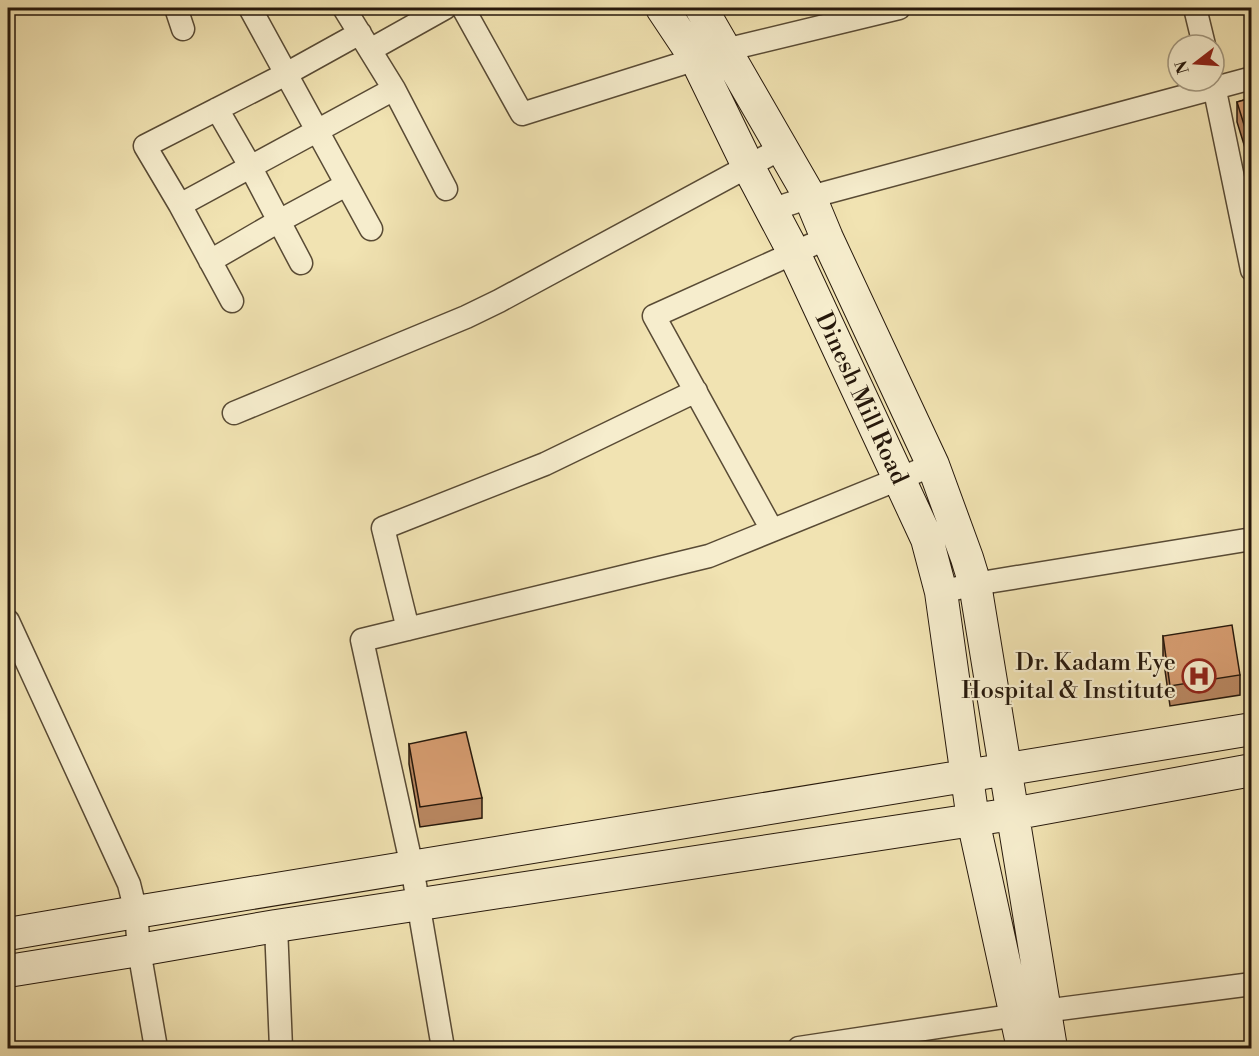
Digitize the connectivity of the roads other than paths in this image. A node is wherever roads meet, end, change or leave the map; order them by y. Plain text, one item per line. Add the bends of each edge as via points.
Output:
1 (250, 8) edge
2 (344, 8) edge
3 (445, 8) edge
4 (463, 8) edge
5 (662, 8) edge
6 (701, 8) edge
7 (899, 8) edge
8 (1195, 8) edge
9 (1201, 33) edge
10 (365, 41) junction
11 (711, 54) junction
12 (286, 74) junction
13 (1251, 78) edge
14 (1226, 82) edge
15 (394, 89) junction
16 (1182, 93) edge
17 (1216, 93) edge
18 (217, 109) junction
19 (316, 130) junction
20 (782, 148) junction
21 (250, 166) junction
22 (748, 166) junction
23 (346, 185) junction
24 (446, 189) dead end
25 (810, 196) junction
26 (180, 205) junction
27 (771, 210) junction
28 (279, 221) junction
29 (370, 229) dead end
30 (827, 238) junction
31 (794, 253) junction
32 (1250, 257) edge
33 (210, 261) junction
34 (301, 263) dead end
35 (232, 301) dead end
36 (696, 391) junction
37 (234, 412) dead end
38 (933, 465) junction
39 (900, 478) junction
40 (772, 530) junction
41 (1251, 539) edge
42 (975, 584) junction
43 (940, 592) junction
44 (8, 621) edge
45 (408, 629) junction
46 (1251, 729) edge
47 (1004, 770) junction
48 (1251, 770) edge
49 (968, 776) junction
50 (1012, 814) junction
51 (973, 820) junction
52 (412, 867) junction
53 (418, 903) junction
54 (136, 912) junction
55 (276, 926) junction
56 (8, 934) edge
57 (139, 951) junction
58 (8, 971) edge
59 (1251, 984) edge
60 (1030, 1013) junction
61 (156, 1048) edge
62 (280, 1048) edge
63 (443, 1048) edge
64 (799, 1048) edge
65 (1023, 1048) edge
66 (1051, 1048) edge

1 - 12 street
2 - 10 street
3 - 10 street
4 - 11 street via 522,114
5 - 11 main road, Dinesh Mill Road
6 - 11 main road, Dinesh Mill Road
7 - 11 street
8 - 9 street
10 - 12 street
10 - 15 street
11 - 20 main road, Dinesh Mill Road
11 - 22 main road, Dinesh Mill Road
12 - 18 street
12 - 19 street
13 - 14 street
15 - 19 street
15 - 24 street
16 - 25 street
17 - 32 street
18 - 21 street
18 - 26 street via 145,146
19 - 21 street
19 - 23 street
20 - 22 street
20 - 25 main road, Dinesh Mill Road
21 - 26 street
21 - 28 street
22 - 27 main road, Dinesh Mill Road
22 - 37 street via 466,317
23 - 28 street
23 - 29 street
25 - 27 street
25 - 30 main road, Dinesh Mill Road
26 - 33 street
27 - 31 main road, Dinesh Mill Road
28 - 33 street
28 - 34 street
30 - 31 street
30 - 38 main road, Dinesh Mill Road
31 - 36 street via 654,316
31 - 39 main road, Dinesh Mill Road
33 - 35 street
36 - 40 street
36 - 45 street via 545,464 383,528
38 - 39 street
38 - 42 main road, Dinesh Mill Road
39 - 40 street
39 - 43 main road, Dinesh Mill Road via 927,539
40 - 45 street via 709,556
41 - 42 street
42 - 43 street
42 - 47 main road, Dinesh Mill Road
43 - 49 main road, Dinesh Mill Road
44 - 54 street via 129,884
45 - 52 street via 362,640
46 - 47 main road
47 - 49 main road
47 - 50 main road, Dinesh Mill Road
48 - 50 main road
49 - 51 main road, Dinesh Mill Road
49 - 52 main road
50 - 51 main road
50 - 60 main road, Dinesh Mill Road
51 - 53 main road
51 - 60 main road, Dinesh Mill Road
52 - 53 street
52 - 54 main road
53 - 55 main road
53 - 63 street
54 - 56 main road
54 - 57 street
55 - 57 main road
55 - 62 street
57 - 58 main road
57 - 61 street
59 - 60 street
60 - 64 street
60 - 65 main road
60 - 66 main road

